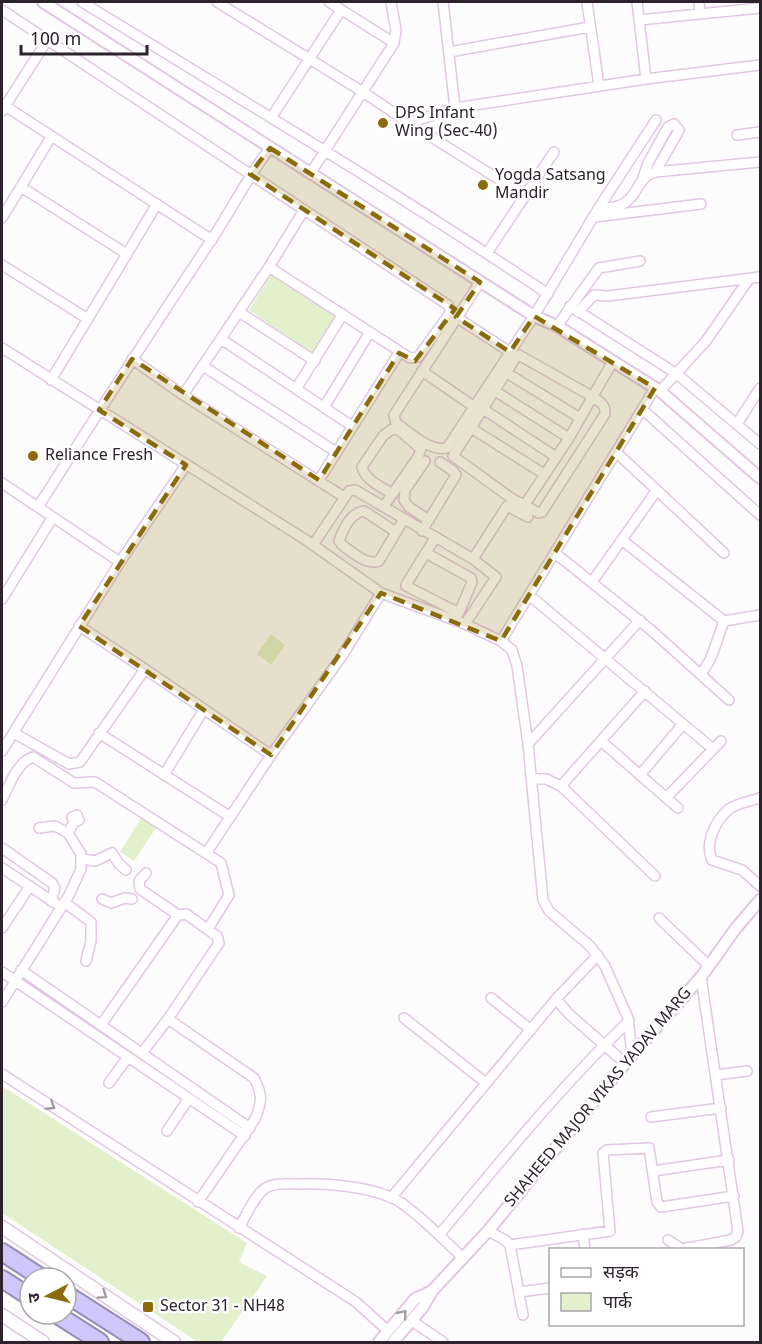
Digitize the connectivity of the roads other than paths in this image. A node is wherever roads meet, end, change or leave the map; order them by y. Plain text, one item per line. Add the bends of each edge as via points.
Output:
1 (43, 2) edge
2 (82, 2) edge
3 (217, 2) edge
4 (329, 2) edge
5 (391, 2) edge
6 (442, 2) edge
7 (587, 2) edge
8 (637, 2) edge
9 (699, 2) edge
10 (758, 6) edge
11 (2, 10) edge
12 (341, 10) junction
13 (700, 14) junction
14 (639, 20) junction
15 (590, 27) junction
16 (48, 39) junction
17 (394, 43) junction
18 (449, 52) junction
19 (309, 59) junction
20 (760, 65) edge
21 (646, 79) junction
22 (599, 86) junction
23 (363, 92) junction
24 (3, 107) edge
25 (455, 108) junction
26 (271, 118) junction
27 (656, 120) dead end
28 (409, 123) junction
29 (760, 132) edge
30 (738, 135) dead end
31 (51, 137) junction
32 (270, 148) junction
33 (325, 152) junction
34 (554, 152) dead end
35 (760, 162) edge
36 (656, 172) junction
37 (250, 174) junction
38 (310, 174) junction
39 (643, 178) junction
40 (21, 187) junction
41 (524, 195) junction
42 (157, 204) junction
43 (701, 204) dead end
44 (304, 210) junction
45 (596, 213) junction
46 (2, 218) edge
47 (212, 240) junction
48 (487, 253) junction
49 (128, 254) junction
50 (640, 261) dead end
51 (2, 264) edge
52 (269, 267) junction
53 (760, 277) edge
54 (749, 279) junction
55 (480, 282) junction
56 (548, 294) junction
57 (574, 309) junction
58 (239, 312) junction
59 (342, 314) junction
60 (456, 316) junction
61 (534, 316) junction
62 (88, 319) junction
63 (557, 326) junction
64 (370, 332) junction
65 (221, 339) junction
66 (2, 348) edge
67 (399, 352) junction
68 (510, 352) junction
69 (132, 359) junction
70 (315, 361) junction
71 (613, 361) junction
72 (203, 366) junction
73 (422, 371) junction
74 (507, 373) junction
75 (677, 374) junction
76 (51, 380) junction
77 (760, 388) edge
78 (296, 390) junction
79 (657, 390) junction
80 (495, 391) junction
81 (183, 395) junction
82 (593, 397) junction
83 (324, 407) junction
84 (478, 407) junction
85 (642, 409) junction
86 (99, 410) junction
87 (580, 418) junction
88 (737, 424) junction
89 (352, 426) junction
90 (471, 428) junction
91 (568, 438) junction
92 (760, 444) edge
93 (336, 452) junction
94 (616, 452) junction
95 (556, 457) junction
96 (425, 460) dead end
97 (440, 462) dead end
98 (186, 465) junction
99 (544, 474) junction
100 (760, 478) edge
101 (319, 480) junction
102 (2, 483) edge
103 (657, 490) junction
104 (393, 494) junction
105 (344, 497) junction
106 (384, 506) junction
107 (524, 506) junction
108 (38, 507) junction
109 (760, 515) edge
110 (53, 517) junction
111 (528, 517) dead end
112 (404, 519) junction
113 (429, 520) junction
114 (422, 531) junction
115 (396, 532) junction
116 (435, 538) junction
117 (622, 540) junction
118 (313, 545) junction
119 (426, 553) junction
120 (555, 553) junction
121 (724, 553) dead end
122 (472, 559) junction
123 (120, 561) junction
124 (592, 582) junction
125 (381, 593) junction
126 (529, 595) junction
127 (2, 599) edge
128 (760, 615) edge
129 (640, 620) junction
130 (724, 621) junction
131 (465, 624) junction
132 (79, 626) junction
133 (501, 641) junction
134 (606, 658) junction
135 (145, 669) junction
136 (702, 673) junction
137 (645, 691) junction
138 (729, 699) dead end
139 (204, 709) junction
140 (683, 724) junction
141 (14, 733) junction
142 (99, 733) junction
143 (601, 741) junction
144 (721, 741) dead end
145 (528, 744) junction
146 (713, 749) junction
147 (2, 751) edge
148 (271, 755) junction
149 (164, 775) junction
150 (640, 775) junction
151 (532, 779) junction
152 (561, 786) junction
153 (666, 798) junction
154 (760, 798) edge
155 (2, 800) edge
156 (678, 808) dead end
157 (229, 816) junction
158 (74, 822) dead end
159 (39, 828) dead end
160 (68, 833) junction
161 (2, 848) edge
162 (207, 852) junction
163 (82, 859) junction
164 (2, 868) edge
165 (126, 870) dead end
166 (146, 873) dead end
167 (656, 876) dead end
168 (30, 886) junction
169 (760, 886) edge
170 (137, 894) junction
171 (102, 899) dead end
172 (760, 900) edge
173 (51, 901) junction
174 (63, 905) junction
175 (178, 915) junction
176 (659, 918) dead end
177 (2, 928) edge
178 (208, 929) junction
179 (598, 955) junction
180 (86, 961) dead end
181 (709, 966) junction
182 (21, 970) junction
183 (2, 972) edge
184 (701, 976) junction
185 (15, 980) junction
186 (491, 998) dead end
187 (556, 999) junction
188 (2, 1002) edge
189 (404, 1018) dead end
190 (168, 1019) junction
191 (629, 1021) junction
192 (101, 1025) junction
193 (531, 1030) junction
194 (604, 1045) junction
195 (142, 1053) junction
196 (128, 1057) junction
197 (629, 1060) junction
198 (747, 1071) dead end
199 (2, 1074) edge
200 (716, 1075) junction
201 (109, 1083) dead end
202 (486, 1083) junction
203 (189, 1098) junction
204 (721, 1108) junction
205 (651, 1117) dead end
206 (167, 1131) dead end
207 (248, 1132) junction
208 (729, 1160) junction
209 (653, 1171) junction
210 (734, 1196) junction
211 (391, 1198) junction
212 (198, 1202) junction
213 (2, 1227) edge
214 (239, 1228) junction
215 (488, 1231) junction
216 (583, 1234) junction
217 (439, 1236) junction
218 (668, 1240) dead end
219 (510, 1245) junction
220 (585, 1248) edge
221 (680, 1248) edge
222 (687, 1248) edge
223 (2, 1252) edge
224 (462, 1257) junction
225 (24, 1266) edge
226 (2, 1279) edge
227 (549, 1288) edge
228 (18, 1289) edge
229 (432, 1291) junction
230 (519, 1292) junction
231 (78, 1302) edge
232 (2, 1316) edge
233 (524, 1316) dead end
234 (412, 1321) junction
235 (75, 1326) edge
236 (388, 1331) junction
237 (43, 1342) edge
238 (100, 1342) edge
239 (141, 1342) edge
240 (174, 1342) edge
241 (379, 1342) edge
242 (393, 1342) edge
243 (443, 1342) edge

1 - 32 street
2 - 26 street
3 - 19 street
4 - 12 street
5 - 17 street
6 - 18 street
7 - 15 street
8 - 14 street
9 - 13 street
10 - 13 street
11 - 16 street
12 - 17 street
12 - 19 street
13 - 14 street
14 - 21 street
15 - 18 street
15 - 22 street
16 - 24 street
16 - 37 street
17 - 23 street
18 - 25 street
19 - 23 street
19 - 26 street
20 - 21 street
21 - 22 street
22 - 25 street
23 - 28 street
23 - 33 street
24 - 31 street
25 - 28 street
26 - 33 street
27 - 45 street
28 - 41 street
29 - 30 street
31 - 40 street
31 - 42 street
32 - 37 street
32 - 38 street
33 - 38 street
33 - 48 street
34 - 41 street
35 - 36 street
36 - 39 street
36 - 39 street via 678,134 674,124 668,126
37 - 44 street
37 - 47 street
38 - 55 street
39 - 45 street via 627,202
40 - 46 street
40 - 49 street
41 - 48 street
42 - 47 street
42 - 49 street
43 - 45 street
44 - 52 street
44 - 67 street via 450,308 449,317 418,357 410,358
45 - 56 street
47 - 69 street
48 - 56 street
49 - 62 street
50 - 57 street via 598,268
51 - 62 street
52 - 58 street
52 - 59 street
53 - 54 street
54 - 57 street via 594,296
54 - 75 street via 706,341
55 - 60 street
55 - 61 street
56 - 61 street
57 - 63 street
57 - 75 street
58 - 65 street
58 - 70 street
59 - 64 street
59 - 70 street
60 - 68 street
60 - 73 street
61 - 63 street
61 - 68 street
62 - 76 street
63 - 71 street
64 - 67 street
64 - 83 street
65 - 72 street
65 - 78 street
66 - 76 street
67 - 89 street
68 - 84 street
69 - 81 street
69 - 86 street
70 - 78 street
71 - 79 street
71 - 82 street
72 - 81 street
72 - 93 street
73 - 84 street
73 - 84 street via 394,415 420,439 439,449 447,448
74 - 80 street
74 - 82 street via 521,355
74 - 87 street
75 - 79 street
75 - 88 street
76 - 86 street
77 - 88 street
78 - 83 street
79 - 85 street
79 - 100 street
80 - 84 street
80 - 91 street
81 - 101 street
82 - 87 street
82 - 107 street via 604,405 605,414 542,512 535,513
83 - 89 street
84 - 90 street
84 - 95 street
85 - 94 street
85 - 109 street
86 - 98 street
86 - 108 street
87 - 91 street
88 - 92 street
89 - 93 street
90 - 99 street
90 - 107 street via 453,456
91 - 95 street
93 - 101 street
94 - 103 street
94 - 120 street
95 - 99 street
96 - 113 street via 405,490 404,500
97 - 113 street via 456,475
98 - 118 street
98 - 123 street
99 - 107 street
101 - 105 street
102 - 108 street
103 - 117 street
103 - 121 street
104 - 104 street via 421,449 399,430 392,429 382,436 362,467 368,478
104 - 106 street
105 - 106 street via 355,490
105 - 118 street
106 - 112 street
108 - 110 street
110 - 123 street
110 - 127 street
111 - 122 street via 507,506
112 - 114 street
112 - 115 street
113 - 114 street
114 - 116 street
115 - 115 street via 375,563 369,563 339,541 359,511
116 - 119 street
116 - 122 street
117 - 124 street
117 - 130 street
118 - 125 street
119 - 119 street via 406,586 459,613 471,578
120 - 124 street
120 - 126 street
122 - 131 street via 496,577
123 - 132 street
124 - 129 street
125 - 131 street
125 - 148 street via 342,656
126 - 133 street
126 - 134 street
128 - 130 street
129 - 134 street
129 - 136 street
130 - 136 street
131 - 133 street
132 - 135 street
132 - 141 street
133 - 145 street via 515,657
134 - 137 street
134 - 145 street
135 - 139 street
135 - 142 street
136 - 138 street
137 - 140 street
137 - 143 street
139 - 148 street
139 - 149 street
140 - 146 street
140 - 150 street
141 - 142 street via 73,764 80,762
141 - 147 street
142 - 149 street
143 - 150 street
143 - 152 street
144 - 146 street
145 - 151 street
146 - 153 street
148 - 157 street
149 - 157 street
150 - 153 street
151 - 152 street via 546,779
151 - 179 street via 543,900 555,918
152 - 167 street
153 - 156 street
154 - 169 street via 730,809 713,829 709,853 712,860 742,870
155 - 162 street via 22,764 33,757 74,783 95,782
157 - 162 street
158 - 160 street
159 - 160 street via 55,826
160 - 163 street
161 - 173 street via 52,883 55,888
162 - 178 street via 221,863 229,891
163 - 165 street via 95,861 112,853
163 - 174 street
164 - 168 street
166 - 170 street via 139,881
168 - 173 street
168 - 177 street
170 - 171 street via 111,903
170 - 175 street
172 - 181 street, SHAHEED MAJOR VIKAS YADAV MARG
173 - 174 street
174 - 180 street via 91,922
174 - 182 street
175 - 178 street via 186,914
175 - 192 street
176 - 181 street
178 - 190 street via 219,940 217,948
179 - 187 street
179 - 191 street
181 - 184 street, SHAHEED MAJOR VIKAS YADAV MARG
182 - 185 street
182 - 192 street
183 - 185 street
184 - 197 street, SHAHEED MAJOR VIKAS YADAV MARG
184 - 200 street
185 - 188 street
185 - 196 street
186 - 193 street
187 - 193 street
187 - 194 street
189 - 202 street
190 - 195 street
190 - 207 street via 254,1078 261,1105
191 - 194 street
191 - 197 street
192 - 195 street
193 - 202 street
194 - 197 street
194 - 217 street
195 - 207 street
196 - 201 street
196 - 203 street
197 - 215 street, SHAHEED MAJOR VIKAS YADAV MARG
198 - 200 street
199 -> 212 street
200 - 204 street
202 - 211 street
203 - 206 street
203 - 207 street
204 - 205 street
204 - 208 street
207 - 212 street
208 - 209 street
208 - 210 street
209 - 210 street via 661,1207
209 - 216 street via 649,1148 605,1151 611,1228 608,1233
210 - 222 street via 736,1238
211 - 214 street via 341,1186 272,1185 262,1191
211 - 217 street
212 - 214 street
213 -> 240 main road
214 - 236 street via 356,1302
215 - 219 street
215 - 224 street, SHAHEED MAJOR VIKAS YADAV MARG
216 - 219 street
216 - 220 street
217 - 224 street
218 - 221 street
219 - 230 street
223 - 225 highway
224 - 229 street, SHAHEED MAJOR VIKAS YADAV MARG
226 - 228 highway
227 - 230 street
229 - 234 street, SHAHEED MAJOR VIKAS YADAV MARG
236 -> 229 street, SHAHEED MAJOR VIKAS YADAV MARG via 415,1299
230 - 233 street
231 - 239 highway
232 - 237 main road
234 - 242 street, SHAHEED MAJOR VIKAS YADAV MARG
234 - 243 street
235 - 238 highway
236 - 241 street, SHAHEED MAJOR VIKAS YADAV MARG

